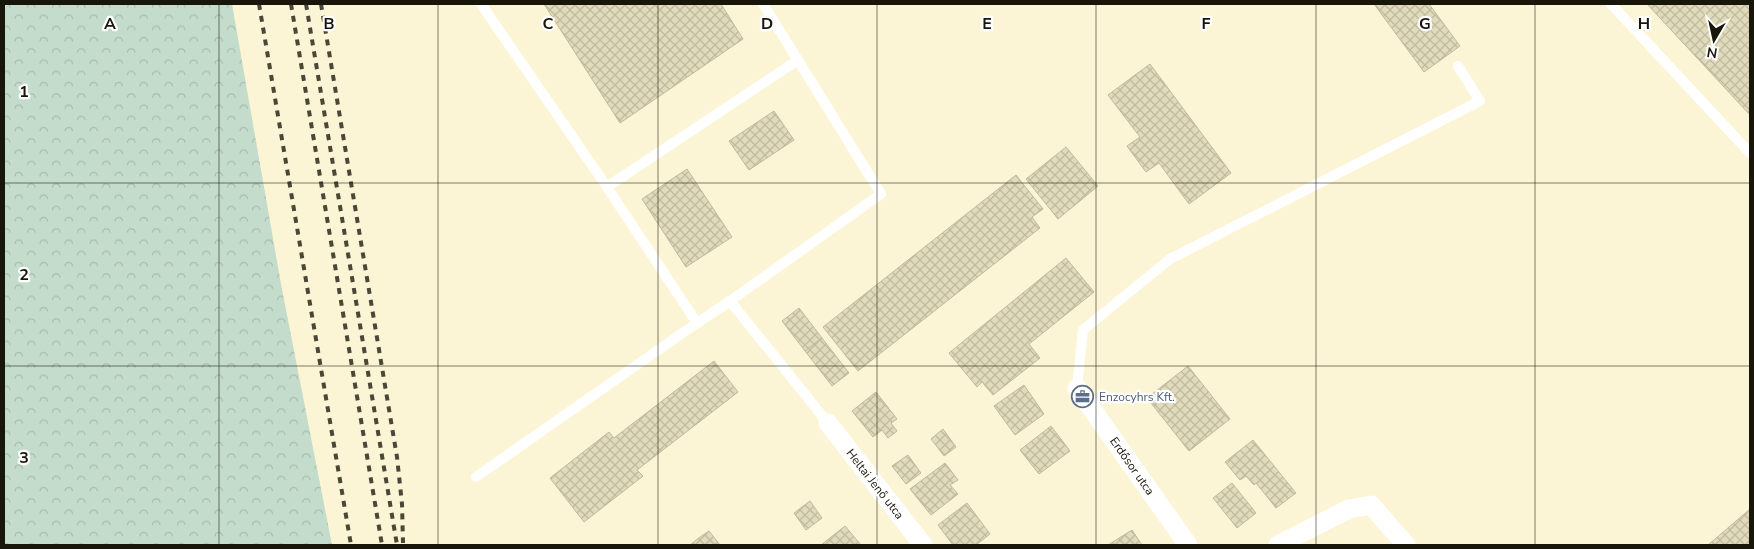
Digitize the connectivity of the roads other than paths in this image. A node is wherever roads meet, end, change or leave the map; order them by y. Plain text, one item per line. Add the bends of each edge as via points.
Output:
1 (481, 4) edge
2 (763, 4) edge
3 (1611, 4) edge
4 (798, 60) junction
5 (1458, 66) dead end
6 (1750, 153) edge
7 (606, 187) junction
8 (730, 301) junction
9 (697, 323) junction
10 (1077, 388) joint
11 (828, 423) joint
12 (476, 478) dead end
13 (922, 545) edge
14 (1188, 545) edge
15 (1278, 545) edge
16 (1406, 545) edge

1 - 7 lane
2 - 4 lane
3 - 6 lane
4 - 7 lane
4 - 8 lane via 881,194
5 - 10 lane via 1480,100 1170,259 1083,330
7 - 9 lane
8 - 9 lane
8 - 11 lane
9 - 12 lane
10 - 14 street, Erdősor utca
11 - 13 street, Heltai Jenő utca
15 - 16 street via 1349,509 1371,505

